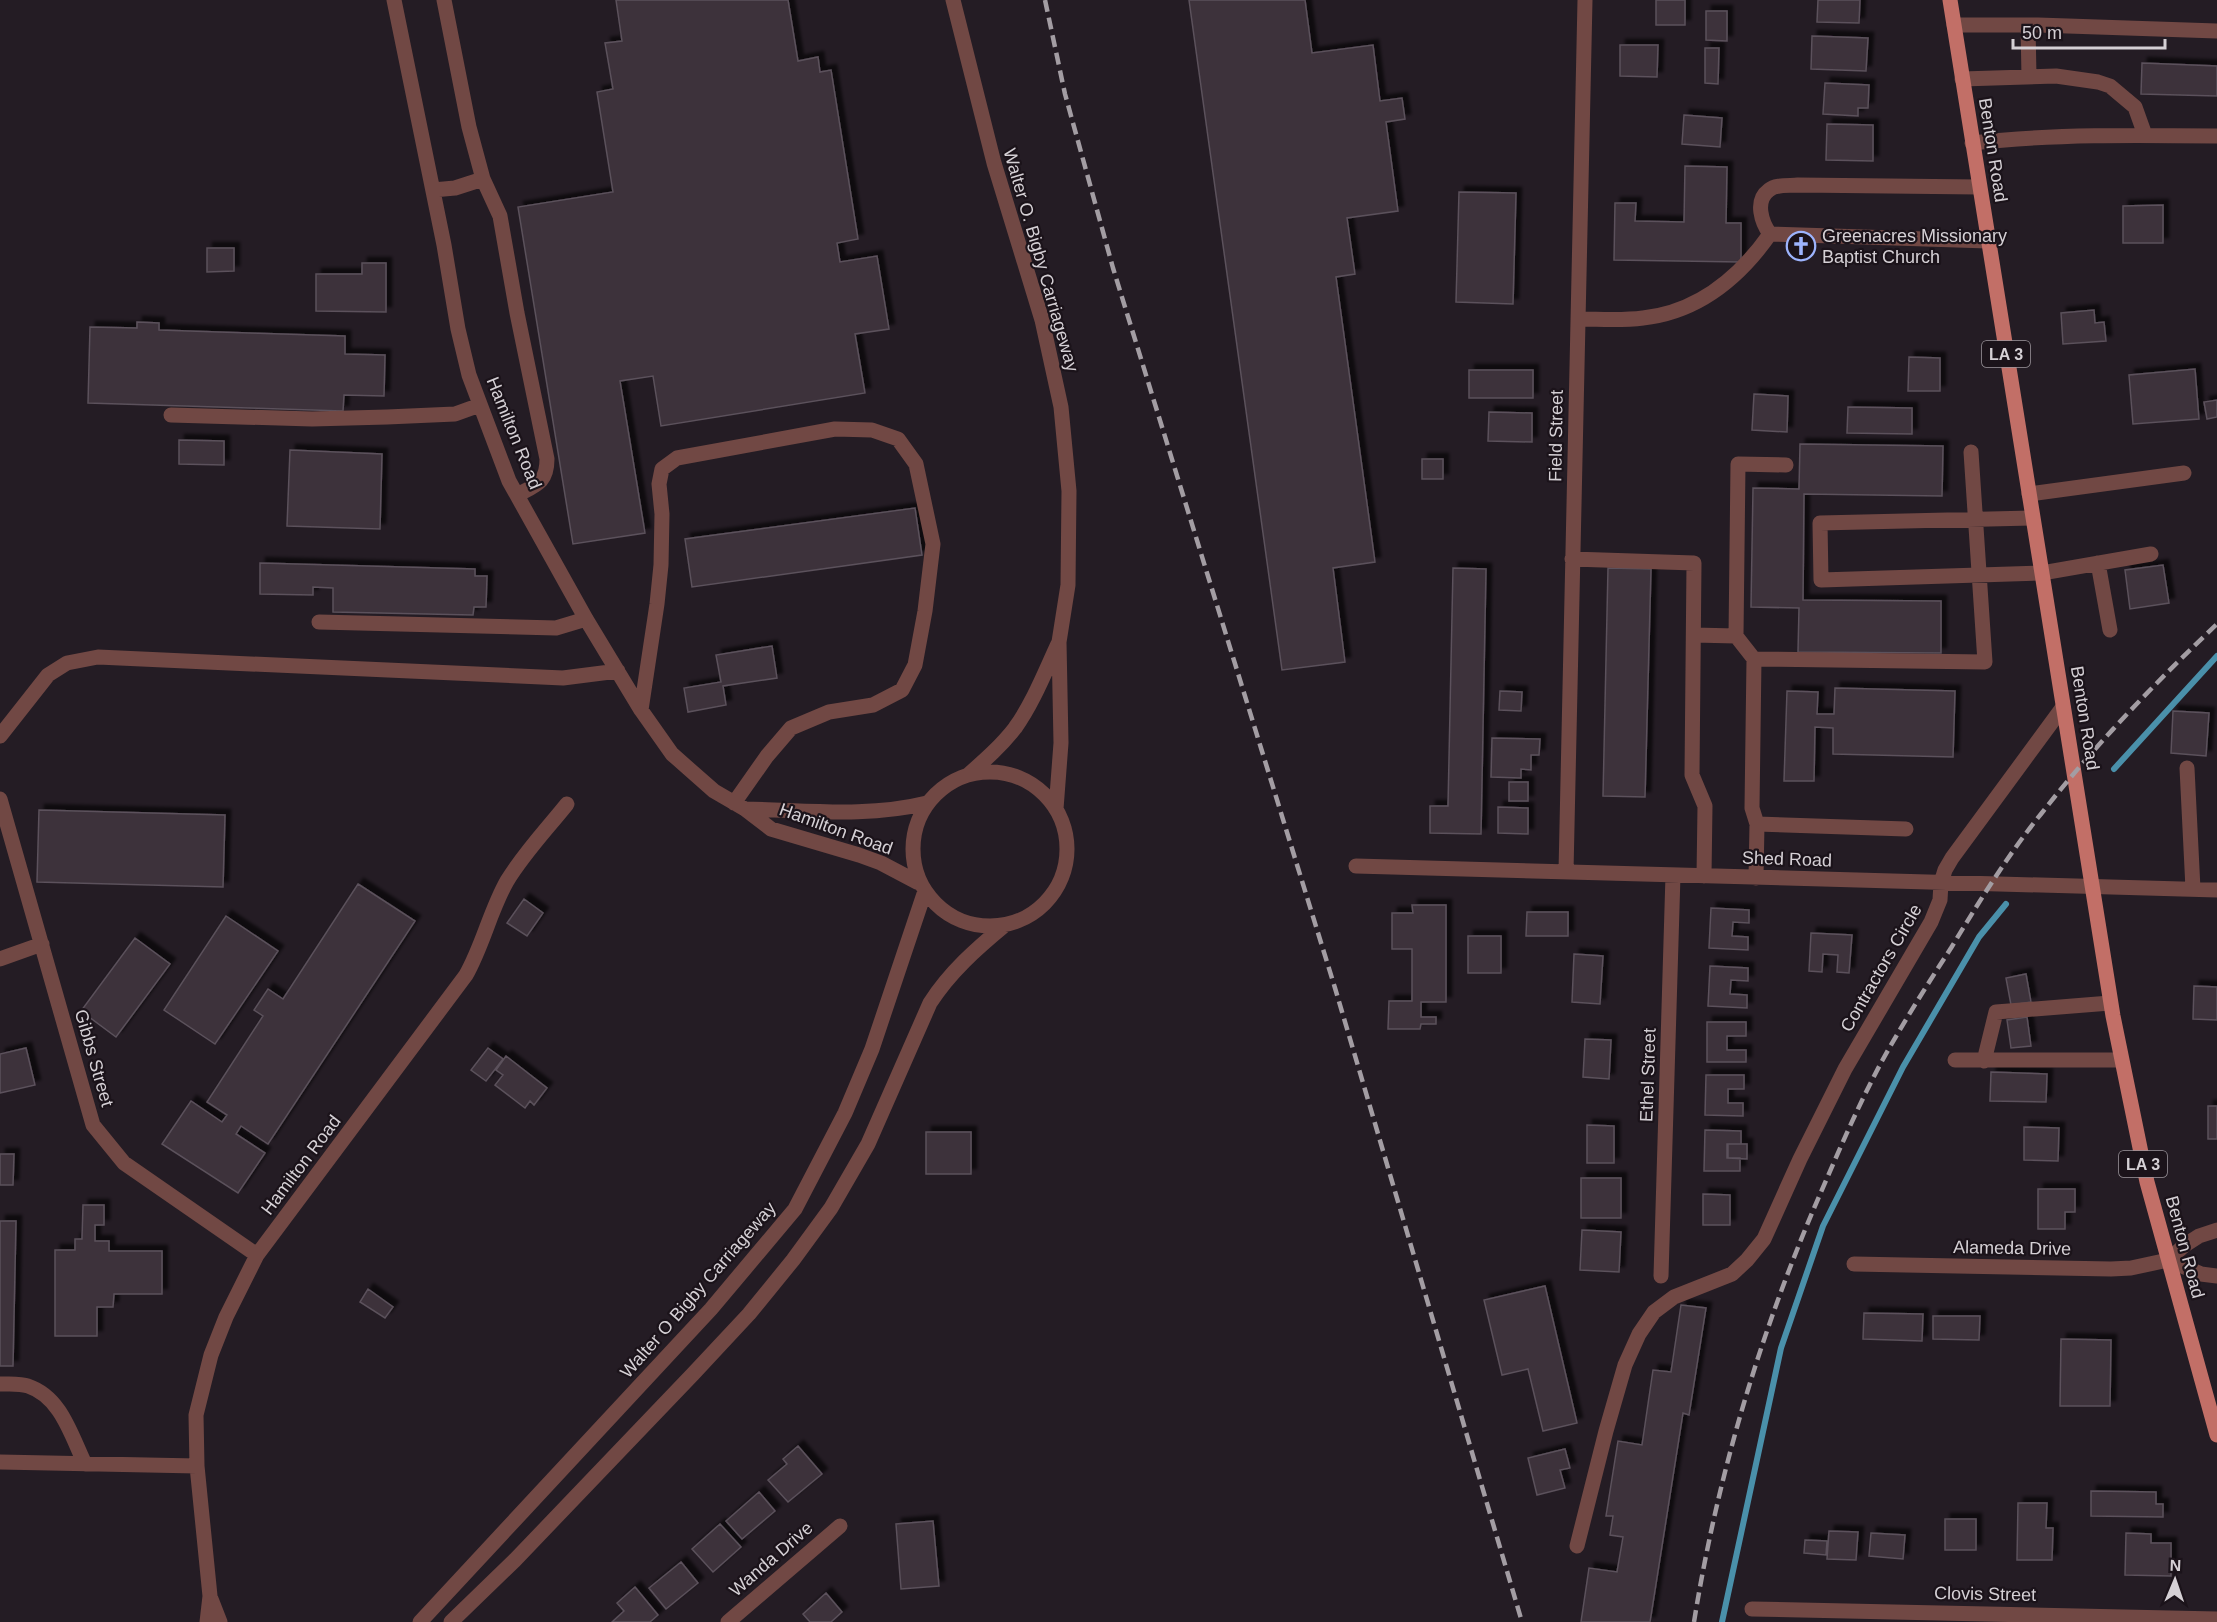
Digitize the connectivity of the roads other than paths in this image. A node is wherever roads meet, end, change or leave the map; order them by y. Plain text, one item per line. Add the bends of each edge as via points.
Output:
1 (394, 0) edge
2 (444, 0) edge
3 (952, 0) edge
4 (1585, 0) edge
5 (1950, 0) edge
6 (1954, 25) junction
7 (2028, 25) junction
8 (2217, 31) edge
9 (2029, 77) junction
10 (1962, 79) junction
11 (2145, 135) junction
12 (2217, 136) edge
13 (1972, 143) junction
14 (483, 179) junction
15 (1979, 187) junction
16 (433, 190) junction
17 (1770, 234) junction
18 (1988, 241) junction
19 (1578, 319) junction
20 (480, 405) junction
21 (171, 416) dead end
22 (1971, 452) dead end
23 (1786, 465) dead end
24 (2184, 473) dead end
25 (2029, 494) junction
26 (517, 495) junction
27 (2032, 518) junction
28 (1975, 520) junction
29 (2151, 554) dead end
30 (1572, 560) junction
31 (2098, 563) junction
32 (2042, 573) junction
33 (1979, 575) junction
34 (586, 619) junction
35 (319, 622) dead end
36 (2110, 630) dead end
37 (1694, 635) junction
38 (1736, 636) junction
39 (1059, 642) junction
40 (1754, 659) junction
41 (618, 671) junction
42 (2063, 707) junction
43 (641, 710) junction
44 (0, 736) edge
45 (2187, 768) dead end
46 (968, 775) junction
47 (0, 799) edge
48 (927, 803) junction
49 (567, 804) dead end
50 (739, 806) junction
51 (1056, 809) junction
52 (1757, 824) junction
53 (1906, 829) dead end
54 (1356, 866) dead end
55 (1566, 872) junction
56 (1673, 875) junction
57 (1704, 876) junction
58 (1756, 878) junction
59 (1941, 883) junction
60 (921, 886) junction
61 (2092, 887) junction
62 (2193, 890) junction
63 (2217, 890) edge
64 (1005, 925) junction
65 (42, 944) junction
66 (0, 959) edge
67 (2110, 1003) junction
68 (1955, 1060) dead end
69 (2121, 1060) junction
70 (1984, 1061) junction
71 (2217, 1230) edge
72 (257, 1255) junction
73 (2168, 1260) junction
74 (1854, 1264) dead end
75 (1661, 1276) dead end
76 (2217, 1276) edge
77 (0, 1384) edge
78 (2217, 1435) edge
79 (0, 1462) edge
80 (85, 1464) junction
81 (197, 1466) junction
82 (840, 1526) dead end
83 (1577, 1546) dead end
84 (210, 1596) junction
85 (1752, 1609) dead end
86 (2217, 1619) edge
87 (2129, 1620) edge
88 (207, 1622) edge
89 (220, 1622) edge
90 (420, 1622) edge
91 (451, 1622) edge
92 (728, 1622) edge

1 - 16 street, Hamilton Road
2 - 14 street
3 - 39 street, Walter O. Bigby Carriageway via 994,163 1042,320 1061,407 1069,491 1068,585
4 - 19 street, Field Street
5 - 6 main road, Benton Road / LA 3
6 - 7 street
6 - 10 main road, Benton Road / LA 3
7 - 8 street
7 - 9 street
9 - 10 street
9 - 11 street via 2079,78 2110,86 2135,107
10 - 13 main road, Benton Road / LA 3
11 - 12 street
11 - 13 street
13 - 15 main road, Benton Road / LA 3
14 - 16 street
14 - 26 street via 500,216 547,459 541,482
15 - 17 street via 1776,187 1763,197 1761,211 1762,223
15 - 18 main road, Benton Road / LA 3
16 - 20 street, Hamilton Road via 458,329
17 - 18 street
17 - 19 street via 1740,272 1692,304 1659,316
18 - 25 main road, Benton Road / LA 3
19 - 30 street, Field Street
20 - 21 street via 455,414 387,417
20 - 26 street, Hamilton Road
22 - 28 street
23 - 38 street via 1738,464
24 - 25 street
25 - 27 main road, Benton Road / LA 3
26 - 34 street, Hamilton Road
27 - 28 street
27 - 32 main road, Benton Road / LA 3
28 - 33 street
28 - 33 street via 1820,523 1821,580
29 - 31 street
30 - 37 street via 1694,563
30 - 55 street, Field Street
31 - 32 street
31 - 36 street
32 - 33 street
32 - 42 main road, Benton Road / LA 3
33 - 40 street via 1985,663
34 - 35 street via 556,628
34 - 41 street, Hamilton Road
37 - 38 street
37 - 57 street via 1692,775 1705,806
38 - 40 street
39 - 46 street, Walter O. Bigby Carriageway via 1016,727
39 - 51 street, Walter O. Bigby Carriageway via 1061,743
40 - 52 street via 1752,808
41 - 43 street, Hamilton Road
41 - 44 street via 563,678 98,657 67,663 48,675
42 - 59 street, Contractors Circle via 1961,845
42 - 61 main road, Benton Road / LA 3
43 - 50 street, Hamilton Road via 672,754 714,791
43 - 50 street via 661,565 662,469 677,458 835,429 872,430 898,439 916,464 933,544 915,665 902,690 873,705 829,712 791,728 767,756
45 - 62 street
46 - 48 street, Walter O Bigby Carriageway via 945,786
46 - 51 street, Walter O Bigby Carriageway via 993,772 1018,777 1039,790
47 - 65 street, Gibbs Street
48 - 50 street, Hamilton Road via 904,809 837,814
48 - 60 street, Walter O Bigby Carriageway via 916,824 912,847
49 - 72 street, Hamilton Road via 508,880 466,975
50 - 60 street, Hamilton Road via 771,829 881,863
51 - 64 street, Walter O Bigby Carriageway via 1065,831 1067,856 1061,880 1047,901 1028,916
52 - 53 street
52 - 58 street
54 - 55 street, Shed Road
55 - 56 street, Shed Road
56 - 57 street, Shed Road
56 - 75 street, Ethel Street
57 - 58 street, Shed Road
58 - 59 street, Shed Road
59 - 61 street, Shed Road
59 - 83 street, Contractors Circle via 1940,900 1931,922 1857,1047 1764,1239 1732,1274 1674,1297 1654,1312 1639,1334 1625,1365
60 - 64 street, Walter O Bigby Carriageway via 940,908 959,920 982,926
60 - 90 street, Walter O Bigby Carriageway via 872,1049 845,1113 795,1209 711,1309
61 - 62 street, Shed Road
61 - 67 main road, Benton Road / LA 3
62 - 63 street, Shed Road
64 - 91 street, Walter O Bigby Carriageway via 959,965 930,1003 868,1144 831,1208 793,1260 693,1374
65 - 66 street
65 - 72 street, Gibbs Street via 93,1125 124,1163
67 - 69 main road, Benton Road / LA 3
67 - 70 street via 1996,1012
68 - 70 street
69 - 70 street
69 - 73 main road, Benton Road / LA 3
71 - 73 street, Alameda Drive via 2199,1236
72 - 81 street, Hamilton Road via 211,1355 196,1415
73 - 74 street, Alameda Drive via 2110,1269
73 - 76 street via 2201,1274
73 - 78 main road, Benton Road / LA 3
77 - 80 street via 27,1385 58,1407
79 - 80 street
80 - 81 street
81 - 84 street, Hamilton Road
82 - 92 street, Wanda Drive
84 - 88 street, Hamilton Road
84 - 89 street, Hamilton Road
85 - 87 street, Clovis Street
86 - 87 street, Clovis Street

